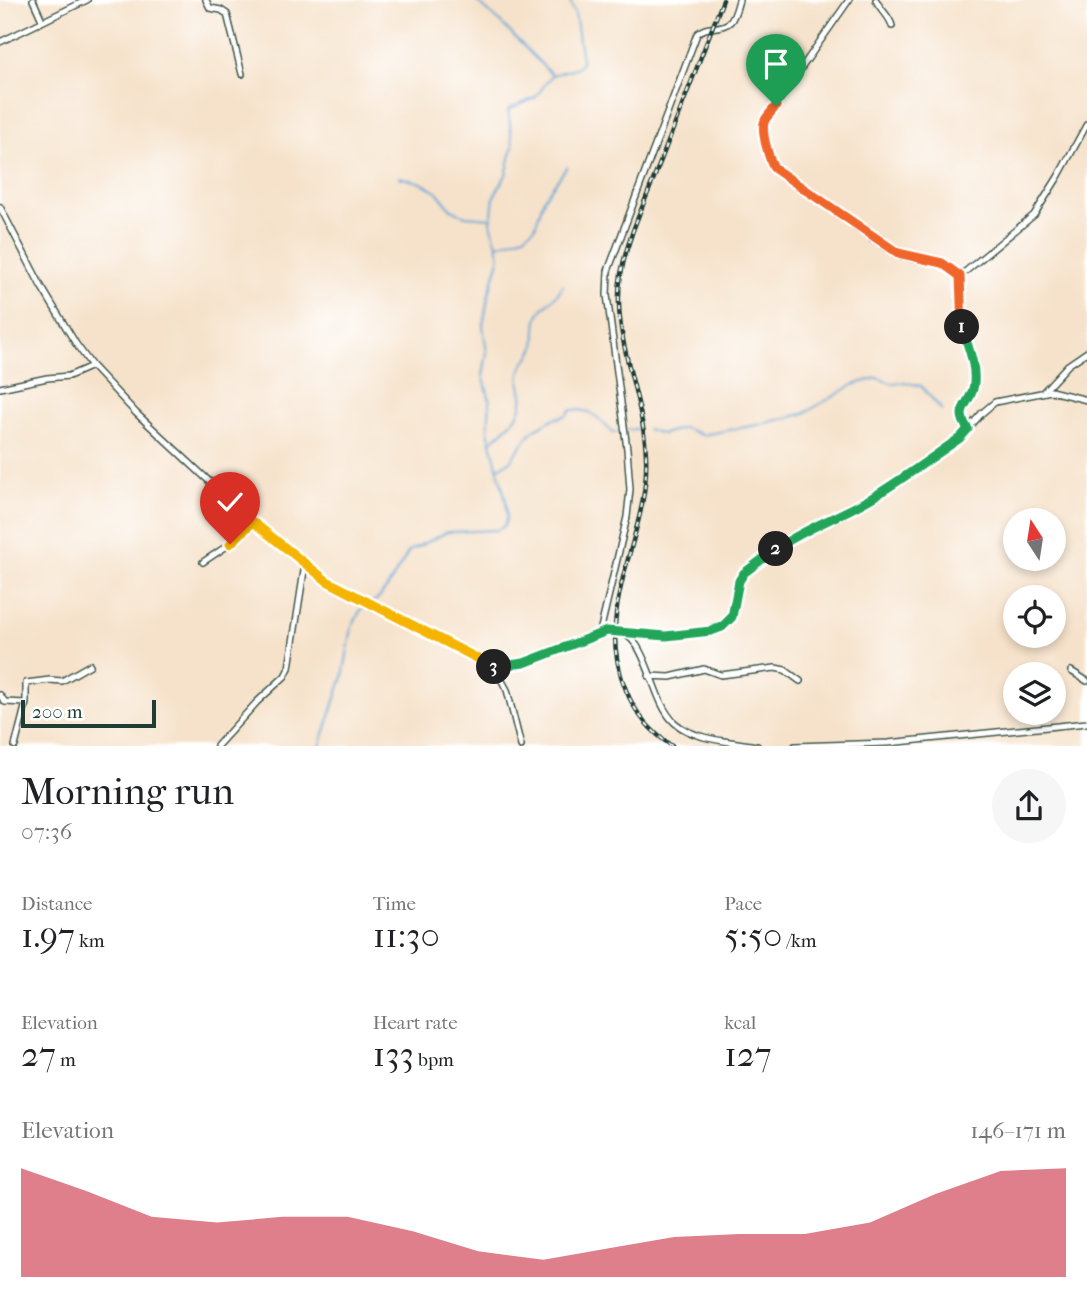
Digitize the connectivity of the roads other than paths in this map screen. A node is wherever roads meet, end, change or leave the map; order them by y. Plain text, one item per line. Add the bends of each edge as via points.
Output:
1 (33, 0) edge
2 (87, 0) edge
3 (206, 0) edge
4 (739, 0) edge
5 (849, 0) edge
6 (876, 0) edge
7 (42, 20) junction
8 (892, 26) dead end
9 (0, 42) edge
10 (242, 74) dead end
11 (1087, 124) edge
12 (0, 207) edge
13 (960, 276) junction
14 (1087, 352) edge
15 (92, 366) junction
16 (0, 388) edge
17 (1044, 391) junction
18 (1087, 400) edge
19 (968, 429) junction
20 (253, 522) junction
21 (204, 562) dead end
22 (304, 564) junction
23 (600, 632) junction
24 (629, 634) junction
25 (90, 665) dead end
26 (495, 668) junction
27 (1071, 671) dead end
28 (649, 676) junction
29 (800, 681) dead end
30 (1087, 681) edge
31 (0, 695) edge
32 (26, 703) junction
33 (1087, 723) edge
34 (15, 746) edge
35 (217, 746) edge
36 (521, 746) edge
37 (757, 746) edge
38 (795, 746) edge

1 - 7 street
2 - 7 street
3 - 10 street via 208,6 227,14
4 - 23 street via 729,23 697,34 608,271 630,489
5 - 13 street via 765,120 771,163 898,253 942,263
6 - 8 street
7 - 9 street
11 - 13 street via 1034,215
12 - 15 street via 41,286
13 - 19 street via 962,327 975,380 961,410
14 - 17 street
15 - 16 street via 69,376
15 - 20 street
17 - 18 street
17 - 19 street via 995,402
19 - 24 street via 874,497 804,530 755,563 739,581 736,607 722,627 666,636
20 - 21 street
20 - 22 street
22 - 26 street via 327,581
22 - 35 street via 289,668
23 - 24 street
23 - 26 street via 548,655
24 - 28 street
25 - 32 street via 62,681 28,682
26 - 36 street via 509,698
27 - 30 street
28 - 29 street via 670,677 705,669 721,675 775,668
28 - 37 street via 662,708 683,728
31 - 32 street via 5,702
32 - 34 street
33 - 38 street via 888,743

